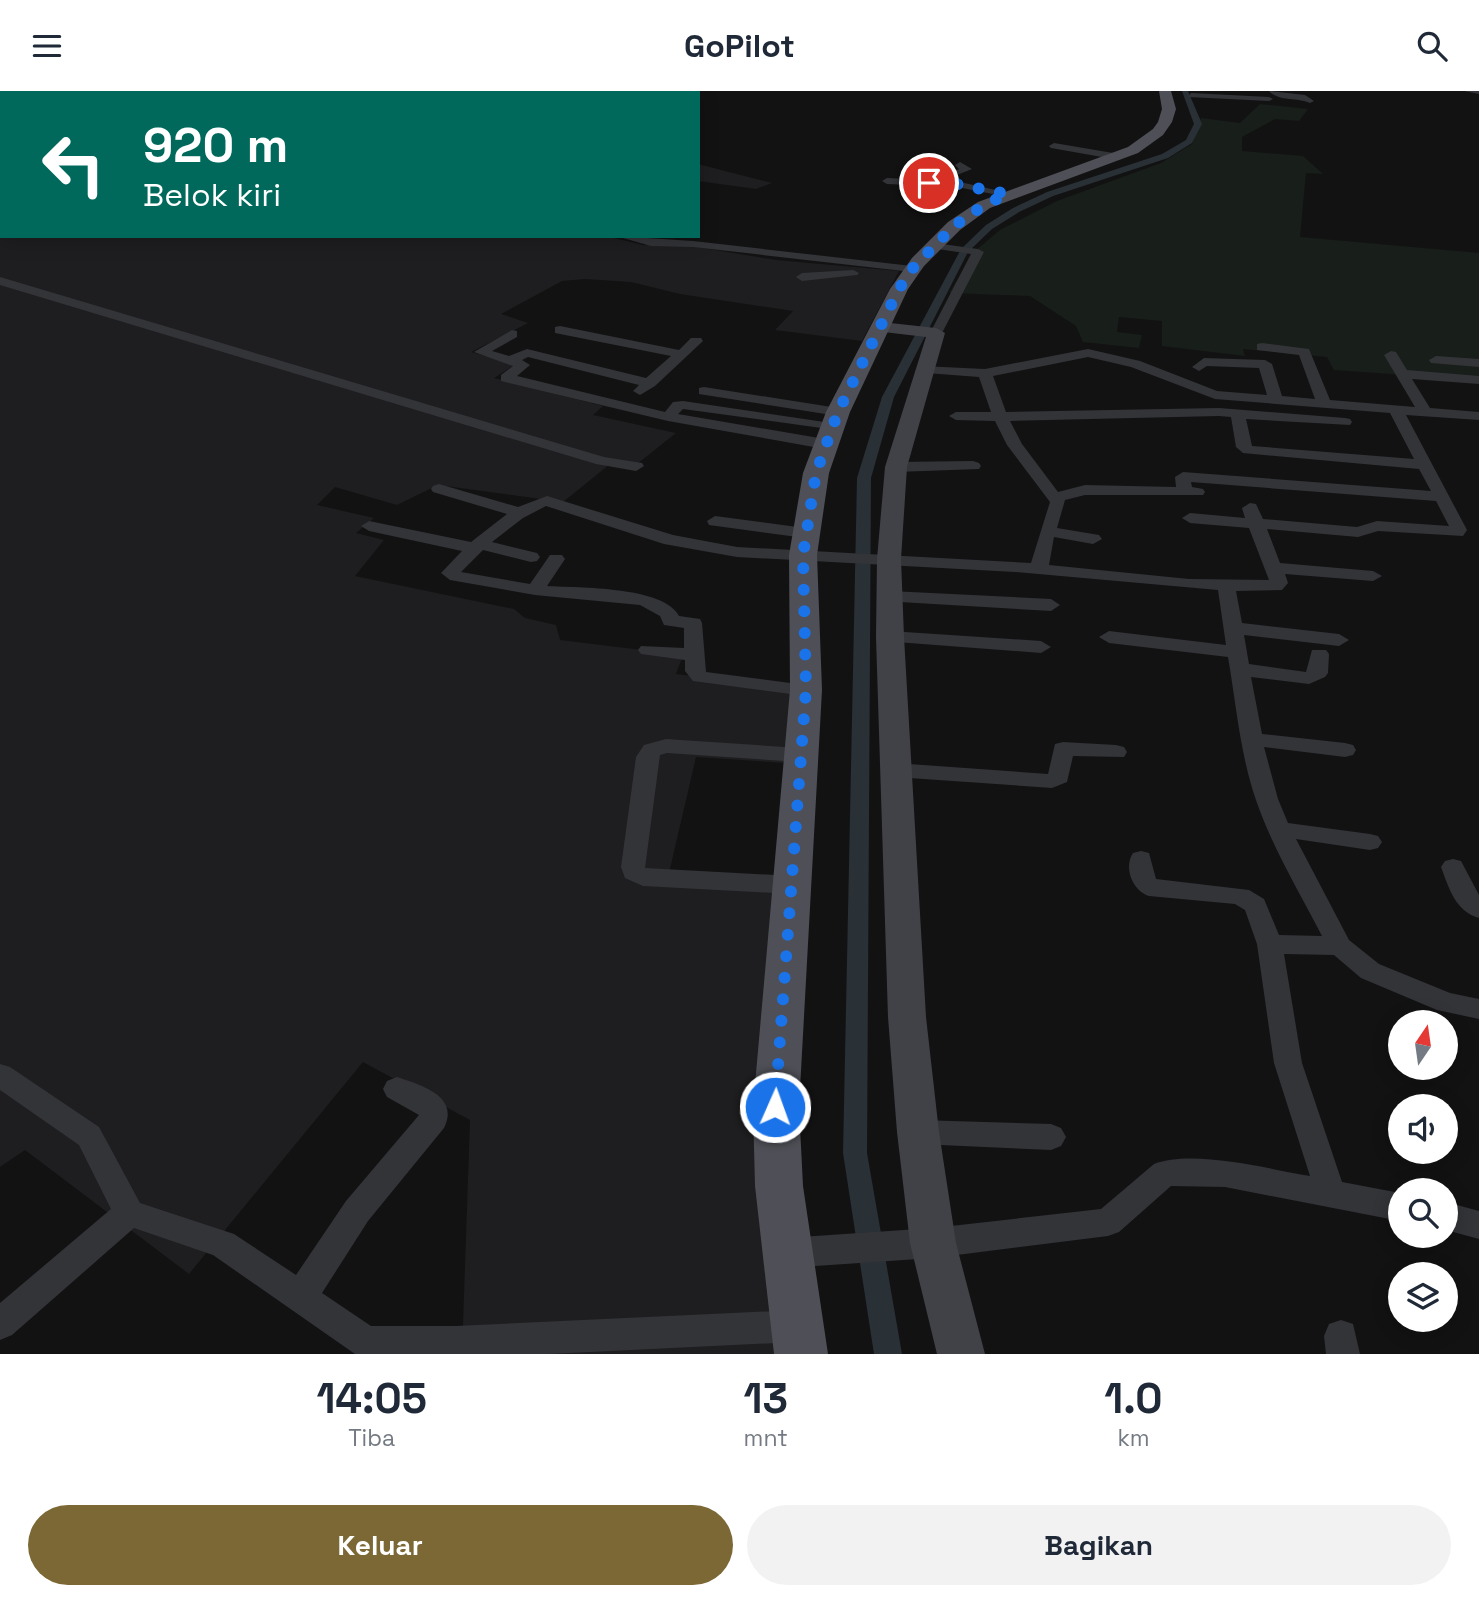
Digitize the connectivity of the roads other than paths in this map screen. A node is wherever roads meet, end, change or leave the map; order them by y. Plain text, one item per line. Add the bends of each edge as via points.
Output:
1 (1468, 91) edge
2 (1182, 92) edge
3 (1479, 92) edge
4 (1271, 95) edge
5 (1310, 101) dead end
6 (1197, 108) dead end
7 (1054, 146) dead end
8 (1115, 150) junction
9 (960, 165) dead end
10 (887, 181) dead end
11 (940, 181) junction
12 (1008, 194) junction
13 (630, 238) edge
14 (939, 246) junction
15 (903, 268) junction
16 (802, 277) dead end
17 (0, 281) edge
18 (887, 328) junction
19 (560, 330) dead end
20 (932, 332) junction
21 (512, 334) dead end
22 (696, 341) dead end
23 (1262, 347) dead end
24 (681, 354) junction
25 (1391, 355) dead end
26 (1436, 360) dead end
27 (509, 361) junction
28 (581, 363) junction
29 (1479, 363) edge
30 (1199, 367) dead end
31 (926, 369) junction
32 (985, 373) junction
33 (1401, 374) junction
34 (1479, 380) edge
35 (650, 383) junction
36 (545, 387) junction
37 (704, 391) dead end
38 (1215, 395) junction
39 (1276, 401) junction
40 (1324, 404) junction
41 (623, 407) junction
42 (1396, 411) junction
43 (1219, 412) junction
44 (1425, 412) junction
45 (1238, 413) junction
46 (956, 416) dead end
47 (1000, 416) junction
48 (1476, 418) edge
49 (1345, 422) dead end
50 (831, 427) junction
51 (1426, 465) junction
52 (636, 466) dead end
53 (973, 466) dead end
54 (896, 467) junction
55 (439, 489) dead end
56 (1184, 492) junction
57 (1056, 497) junction
58 (1443, 497) junction
59 (1250, 509) junction
60 (522, 513) junction
61 (1190, 519) dead end
62 (715, 521) dead end
63 (369, 526) dead end
64 (1048, 531) junction
65 (1093, 539) dead end
66 (476, 546) junction
67 (808, 548) junction
68 (531, 557) dead end
69 (884, 558) junction
70 (556, 559) dead end
71 (1273, 568) junction
72 (1040, 569) junction
73 (1373, 576) dead end
74 (1226, 585) junction
75 (535, 590) junction
76 (890, 597) junction
77 (1051, 605) dead end
78 (1232, 628) junction
79 (890, 637) junction
80 (1110, 637) dead end
81 (1339, 640) dead end
82 (1041, 647) dead end
83 (648, 650) dead end
84 (1319, 654) dead end
85 (696, 655) junction
86 (1238, 661) junction
87 (806, 689) junction
88 (1252, 739) junction
89 (1345, 750) dead end
90 (1116, 752) dead end
91 (800, 755) junction
92 (894, 770) junction
93 (1279, 829) junction
94 (1370, 842) dead end
95 (1141, 859) dead end
96 (1453, 867) dead end
97 (793, 885) junction
98 (1479, 909) edge
99 (1269, 944) junction
100 (1339, 946) junction
101 (1479, 1009) edge
102 (0, 1075) edge
103 (397, 1089) dead end
104 (918, 1132) junction
105 (1051, 1137) dead end
106 (1330, 1192) junction
107 (1388, 1204) edge
108 (129, 1213) junction
109 (1458, 1219) edge
110 (1479, 1225) edge
111 (926, 1244) junction
112 (797, 1253) junction
113 (299, 1298) junction
114 (0, 1324) edge
115 (799, 1340) edge
116 (361, 1348) edge
117 (434, 1348) edge
118 (961, 1354) edge

1 - 3 street
2 - 4 street
2 - 6 street
2 - 8 main road via 1158,132
4 - 5 street
7 - 8 street
8 - 12 main road
9 - 11 street via 967,169
10 - 11 street
11 - 12 street
12 - 14 main road via 975,210 954,226
13 - 15 street
14 - 15 main road
14 - 20 street via 978,252
15 - 16 street
15 - 18 main road
17 - 52 street via 602,461
18 - 20 street
18 - 50 main road
19 - 24 street
20 - 31 street
21 - 27 street via 481,352
22 - 24 street
23 - 40 street via 1304,352
24 - 35 street
25 - 33 street
26 - 29 street
27 - 28 street via 528,353
27 - 36 street via 523,365 506,378
28 - 35 street
28 - 36 street
30 - 39 street via 1204,362 1265,364
31 - 32 street
31 - 54 street
32 - 38 street via 1088,353 1135,364
32 - 47 street
33 - 34 street
33 - 44 street
35 - 41 street
36 - 41 street
37 - 50 street
38 - 39 street
38 - 43 street
39 - 40 street
40 - 42 street
41 - 50 street via 668,417 683,405
42 - 44 street
42 - 51 street
43 - 45 street
43 - 47 street
44 - 48 street
45 - 49 street
45 - 51 street via 1248,450
46 - 47 street
47 - 57 street via 1015,445
50 - 67 main road via 816,473
51 - 58 street
53 - 54 street
54 - 69 street
55 - 60 street
56 - 57 street via 1085,490
56 - 58 street via 1183,477
56 - 59 street
57 - 64 street via 1058,508
58 - 59 street via 1457,532 1377,526 1357,532
59 - 61 street
59 - 71 street
60 - 66 street
60 - 67 street via 547,501 682,543 737,552
62 - 67 street
63 - 66 street
64 - 65 street
64 - 72 street
66 - 68 street
66 - 75 street via 452,575
67 - 69 street
67 - 87 main road
69 - 72 street
69 - 76 street
70 - 75 street
71 - 73 street
71 - 74 street via 1276,586
72 - 74 street via 1115,579
74 - 78 street
75 - 85 street via 644,600 668,613 671,621 693,623
76 - 77 street
76 - 79 street
78 - 81 street
78 - 86 street
79 - 82 street
79 - 92 street
80 - 86 street
83 - 85 street
84 - 86 street via 1318,673 1309,678
85 - 87 street via 696,675 704,678
86 - 88 street
87 - 91 main road
88 - 89 street
88 - 93 street
90 - 92 street via 1063,749 1059,777 1052,781
91 - 97 main road
91 - 97 street via 666,746 652,750 647,757 633,867 643,878
92 - 104 street
93 - 94 street
93 - 100 street
95 - 99 street via 1145,884 1153,889 1248,899 1255,905
96 - 98 street via 1465,897
97 - 112 main road via 775,1107 779,1186
99 - 100 street
99 - 106 street via 1288,1063
100 - 101 street via 1370,971 1446,1003
102 - 108 street via 89,1136
103 - 113 street via 434,1107 434,1119 358,1211
104 - 105 street
104 - 111 street
106 - 107 street
106 - 111 street via 1225,1174 1165,1173 1108,1222
108 - 113 street via 223,1244
108 - 114 street
109 - 110 street
111 - 112 street
111 - 118 street
112 - 115 main road
113 - 116 street
115 - 117 street
116 - 117 street

